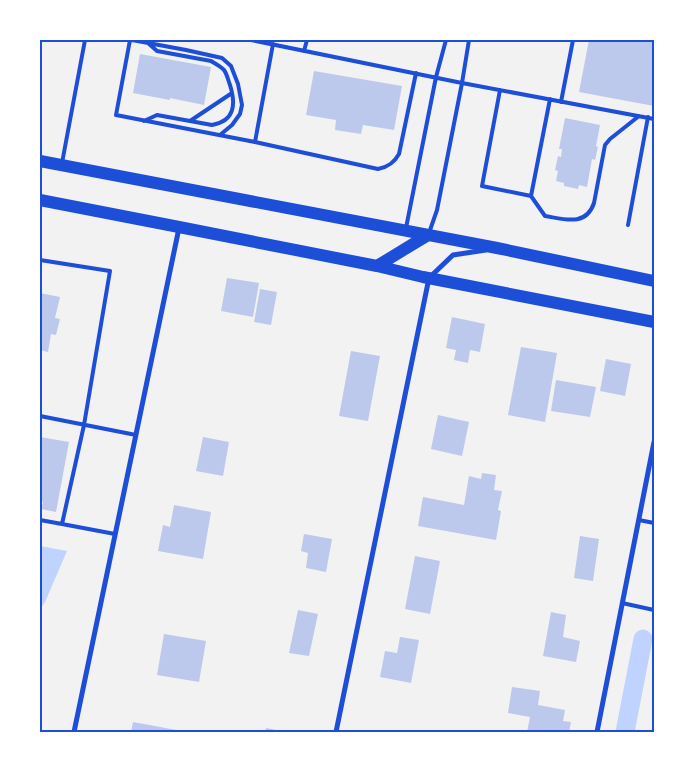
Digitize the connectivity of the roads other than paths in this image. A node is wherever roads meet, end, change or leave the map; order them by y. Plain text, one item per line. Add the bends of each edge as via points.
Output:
1 (86, 40) edge
2 (131, 40) edge
3 (251, 40) edge
4 (306, 40) edge
5 (446, 40) edge
6 (469, 40) edge
7 (573, 40) edge
8 (148, 43) junction
9 (273, 44) junction
10 (304, 51) junction
11 (416, 73) junction
12 (436, 77) junction
13 (462, 82) junction
14 (500, 90) junction
15 (232, 93) junction
16 (550, 100) junction
17 (561, 102) junction
18 (639, 116) junction
19 (648, 118) junction
20 (654, 119) edge
21 (144, 120) junction
22 (190, 121) junction
23 (220, 135) junction
24 (255, 142) junction
25 (40, 161) edge
26 (61, 165) junction
27 (531, 196) junction
28 (40, 200) edge
29 (628, 225) dead end
30 (179, 226) junction
31 (406, 231) junction
32 (428, 235) junction
33 (497, 248) junction
34 (40, 260) edge
35 (377, 266) junction
36 (429, 278) junction
37 (654, 281) edge
38 (654, 322) edge
39 (40, 416) edge
40 (84, 425) junction
41 (136, 435) junction
42 (654, 442) edge
43 (652, 465) edge
44 (40, 520) edge
45 (639, 520) junction
46 (654, 523) edge
47 (62, 524) junction
48 (115, 534) junction
49 (622, 604) junction
50 (654, 610) edge
51 (74, 732) edge
52 (336, 732) edge
53 (597, 732) edge

1 - 26 lane
2 - 8 lane
2 - 21 lane via 116,115
3 - 9 lane
4 - 10 lane
5 - 12 lane
6 - 13 lane
7 - 17 lane
8 - 15 lane via 157,51 218,65 225,72
8 - 23 lane via 222,58 232,66 242,105 232,126
9 - 10 lane
9 - 24 lane
10 - 11 lane
11 - 12 lane
11 - 24 lane via 399,154 385,168
12 - 13 lane
12 - 31 lane
13 - 14 lane
13 - 32 lane via 437,210
14 - 16 lane
14 - 27 lane via 482,186
15 - 22 lane
15 - 22 lane via 234,105 227,120 212,125
16 - 17 lane
16 - 27 lane
17 - 18 lane
18 - 19 lane
18 - 27 lane via 605,144 594,203 584,217 572,220 545,216
19 - 20 lane
19 - 29 lane
21 - 22 lane via 157,115
21 - 23 lane
23 - 24 lane
25 - 26 main road
26 - 31 main road
28 - 30 main road
30 - 35 main road
30 - 41 street
31 - 32 main road
32 - 33 main road
32 - 35 main road
33 - 36 street via 453,255
33 - 37 main road
34 - 40 lane via 110,271
35 - 36 main road
36 - 38 main road
36 - 52 street
39 - 40 lane
40 - 41 lane
40 - 47 lane
41 - 48 street
42 - 43 street
43 - 45 street
44 - 47 lane
45 - 46 lane
45 - 49 street
47 - 48 lane
48 - 51 street
49 - 50 lane
49 - 53 street

